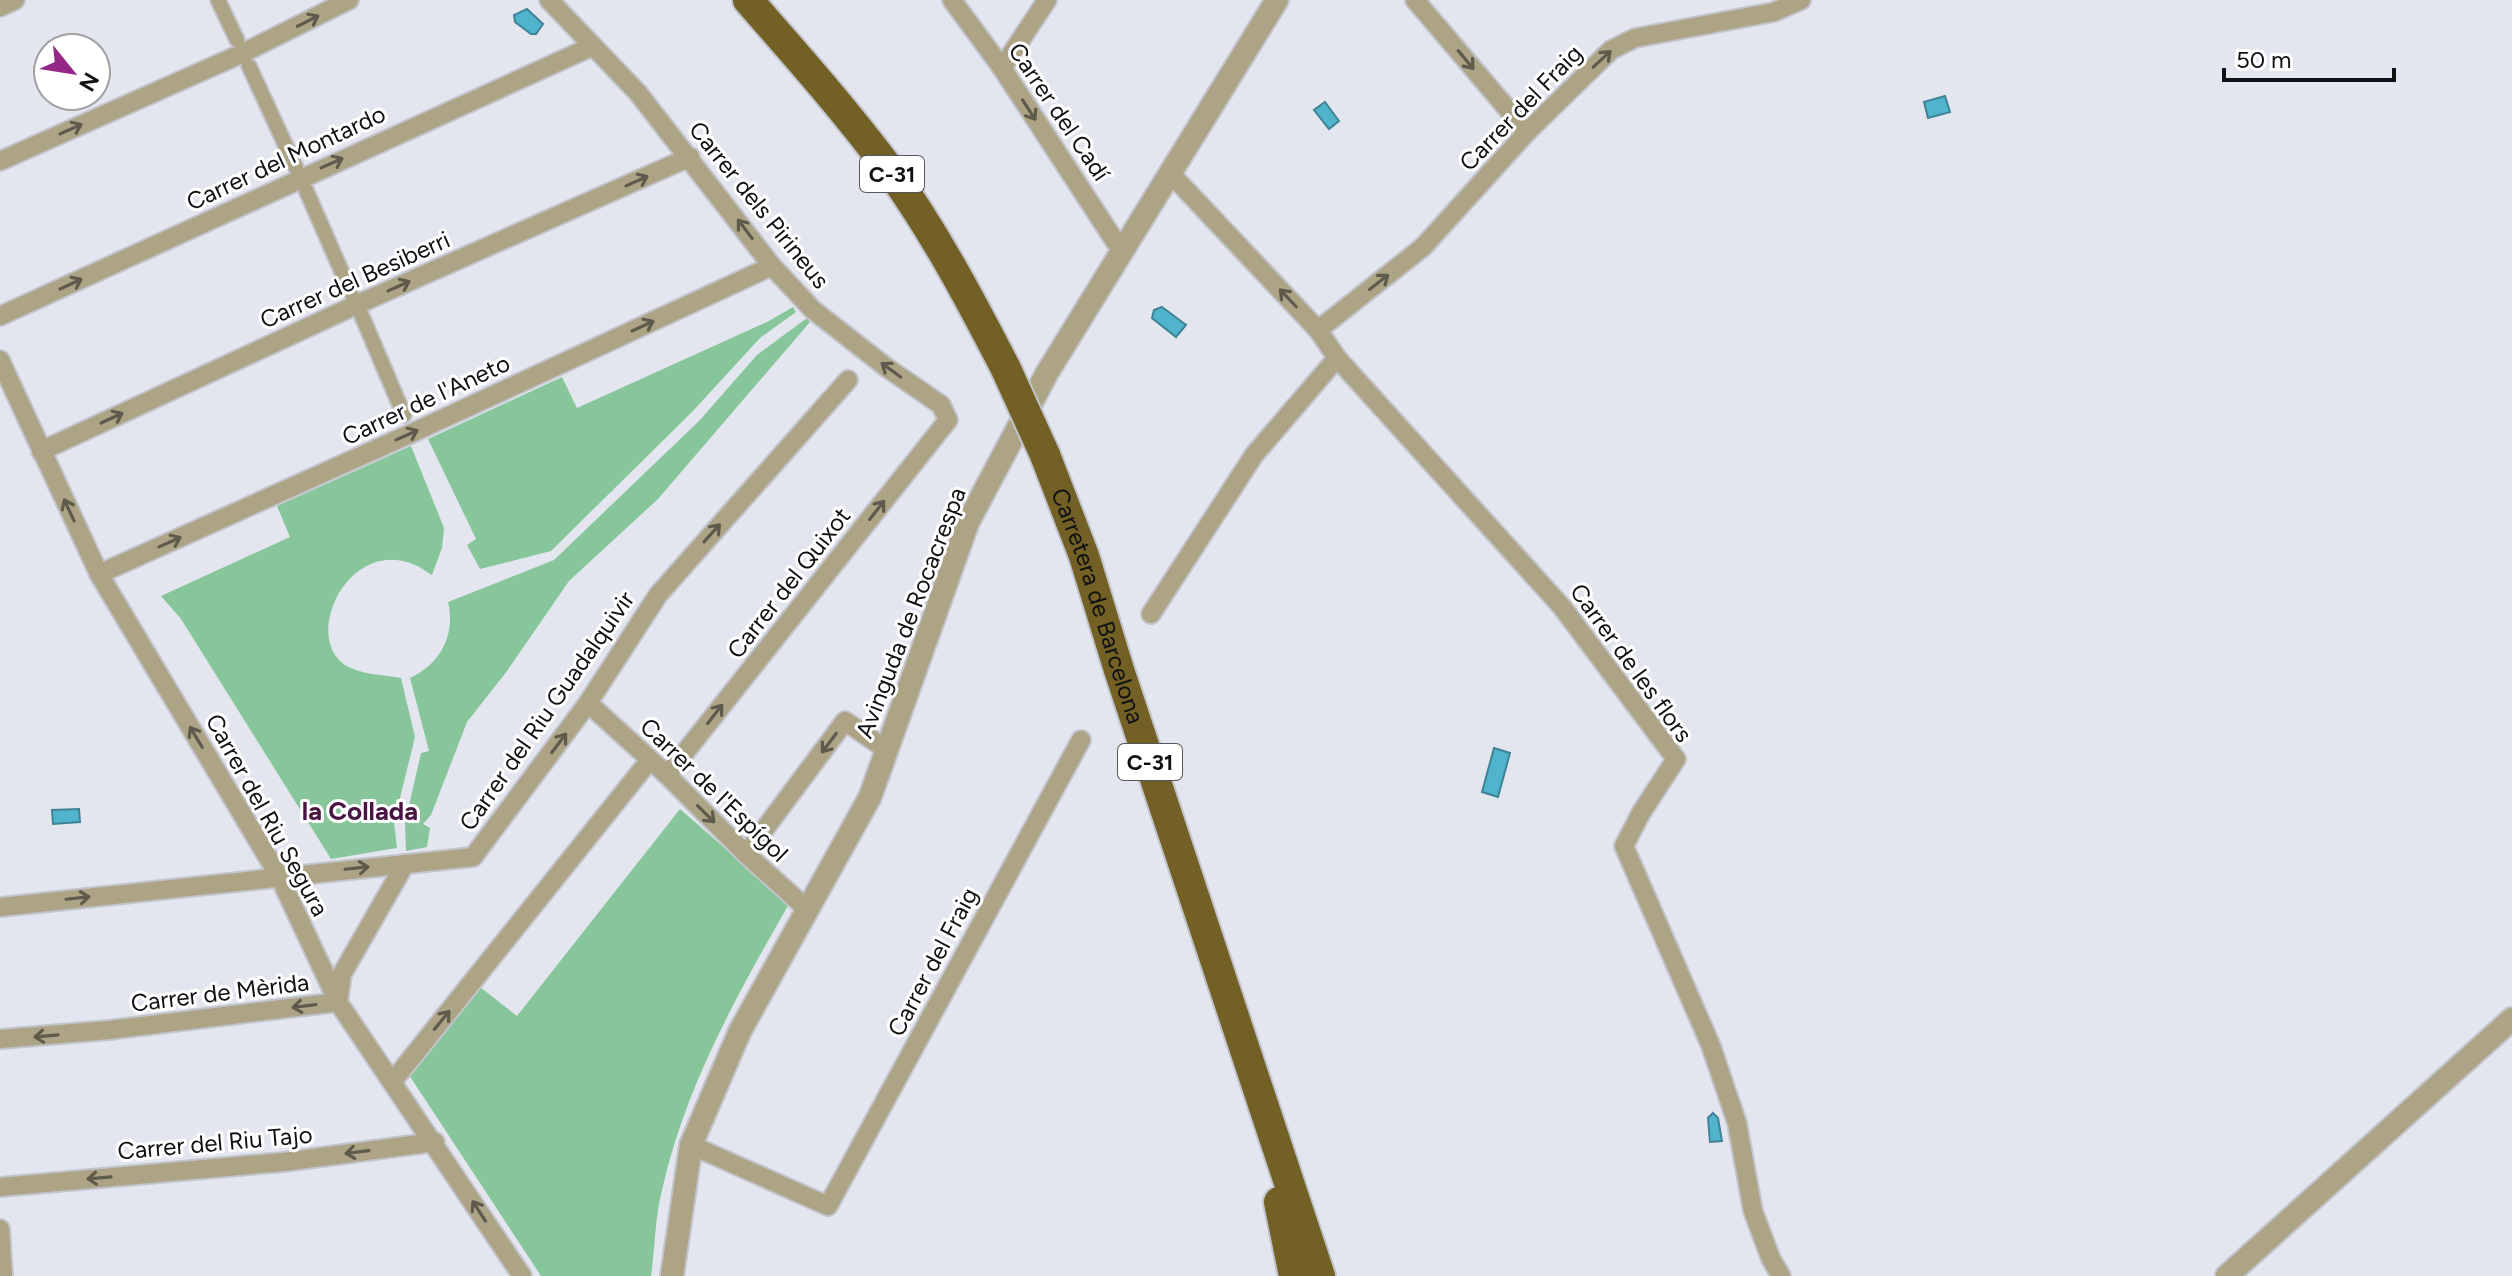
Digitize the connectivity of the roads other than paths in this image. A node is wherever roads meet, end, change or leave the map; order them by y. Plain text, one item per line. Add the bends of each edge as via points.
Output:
1 (15, 0) edge
2 (218, 0) edge
3 (349, 0) edge
4 (549, 0) edge
5 (748, 0) edge
6 (952, 0) edge
7 (1047, 0) edge
8 (1277, 0) edge
9 (1415, 0) edge
10 (1801, 0) edge
11 (0, 7) edge
12 (237, 40) dead end
13 (593, 46) junction
14 (249, 66) dead end
15 (1002, 68) junction
16 (1527, 132) junction
17 (690, 157) junction
18 (0, 161) edge
19 (296, 168) dead end
20 (1171, 174) junction
21 (306, 190) dead end
22 (1122, 252) junction
23 (772, 266) junction
24 (351, 293) dead end
25 (361, 314) dead end
26 (0, 316) edge
27 (1318, 330) junction
28 (1337, 358) junction
29 (0, 360) edge
30 (848, 380) dead end
31 (404, 415) dead end
32 (948, 420) joint
33 (41, 451) junction
34 (99, 574) junction
35 (1151, 614) dead end
36 (588, 703) junction
37 (1081, 740) dead end
38 (887, 750) junction
39 (649, 761) junction
40 (667, 775) junction
41 (746, 854) junction
42 (405, 864) junction
43 (279, 876) junction
44 (0, 907) edge
45 (808, 910) junction
46 (338, 1002) junction
47 (2512, 1019) edge
48 (0, 1039) edge
49 (1252, 1071) junction
50 (393, 1081) junction
51 (435, 1142) junction
52 (691, 1145) junction
53 (0, 1187) edge
54 (0, 1229) edge
55 (3, 1276) edge
56 (522, 1276) edge
57 (672, 1276) edge
58 (1294, 1276) edge
59 (1320, 1276) edge
60 (1337, 1276) edge
61 (1781, 1276) edge
62 (2227, 1276) edge

1 - 11 street
2 - 12 street
18 -> 3 street
4 - 13 street, Carrer dels Pirineus
5 - 49 highway, Carretera de Barcelona / C-31, bridge via 890,171 970,299 1006,369 1084,556
6 - 15 street, Carrer del Cadí
7 - 15 street
8 - 20 street, Avinguda de Rocacrespa
9 -> 16 street
16 -> 10 street, Carrer del Fraig via 1611,50 1635,38 1774,12
13 - 17 street, Carrer dels Pirineus
26 -> 13 street, Carrer del Montardo
14 - 19 street
15 -> 22 street, Carrer del Cadí
27 -> 16 street, Carrer del Fraig via 1423,247
23 -> 17 street, Carrer dels Pirineus
33 -> 17 street, Carrer del Besiberri
20 - 22 street, Avinguda de Rocacrespa
27 -> 20 street
21 - 24 street
22 - 38 street, Avinguda de Rocacrespa via 1047,373 968,522
32 -> 23 street, Carrer dels Pirineus via 941,405 813,310
34 -> 23 street, Carrer de l'Aneto
25 - 31 street
27 - 28 street
28 - 35 street via 1254,455
28 - 61 street, Carrer de les flors via 1562,607 1676,759 1624,846 1711,1046 1737,1123 1753,1211
29 - 33 street, Carrer del Riu Segura
36 -> 30 street, Carrer del Riu Guadalquivir via 658,595
40 -> 32 street, Carrer del Quixot
34 -> 33 street, Carrer del Riu Segura
43 -> 34 street, Carrer del Riu Segura
36 - 39 street, Carrer de l'Espígol
42 -> 36 street, Carrer del Riu Guadalquivir via 473,857
37 - 52 street, Carrer del Fraig via 828,1206
38 -> 41 street via 845,721
38 - 45 street, Avinguda de Rocacrespa via 870,797
39 - 40 street, Carrer de l'Espígol
50 -> 39 street
40 -> 41 street, Carrer de l'Espígol
41 - 45 street, Carrer de l'Espígol
43 -> 42 street, Carrer del Riu Guadalquivir
42 - 46 street, Carrer de Mèrida via 342,974
44 -> 43 street, Carrer del Riu Guadalquivir
43 - 46 street, Carrer del Riu Segura
45 - 52 street, Avinguda de Rocacrespa via 740,1031
46 -> 48 street, Carrer de Mèrida
46 - 50 street, Carrer del Riu Segura
47 - 62 street
49 - 58 highway
49 - 59 highway, Carretera de Barcelona / C-31
49 - 60 highway
50 - 51 street, Carrer del Riu Segura
51 -> 53 street, Carrer del Riu Tajo via 283,1162
56 -> 51 street, Carrer del Riu Segura
52 - 57 street, Avinguda de Rocacrespa
54 - 55 street

